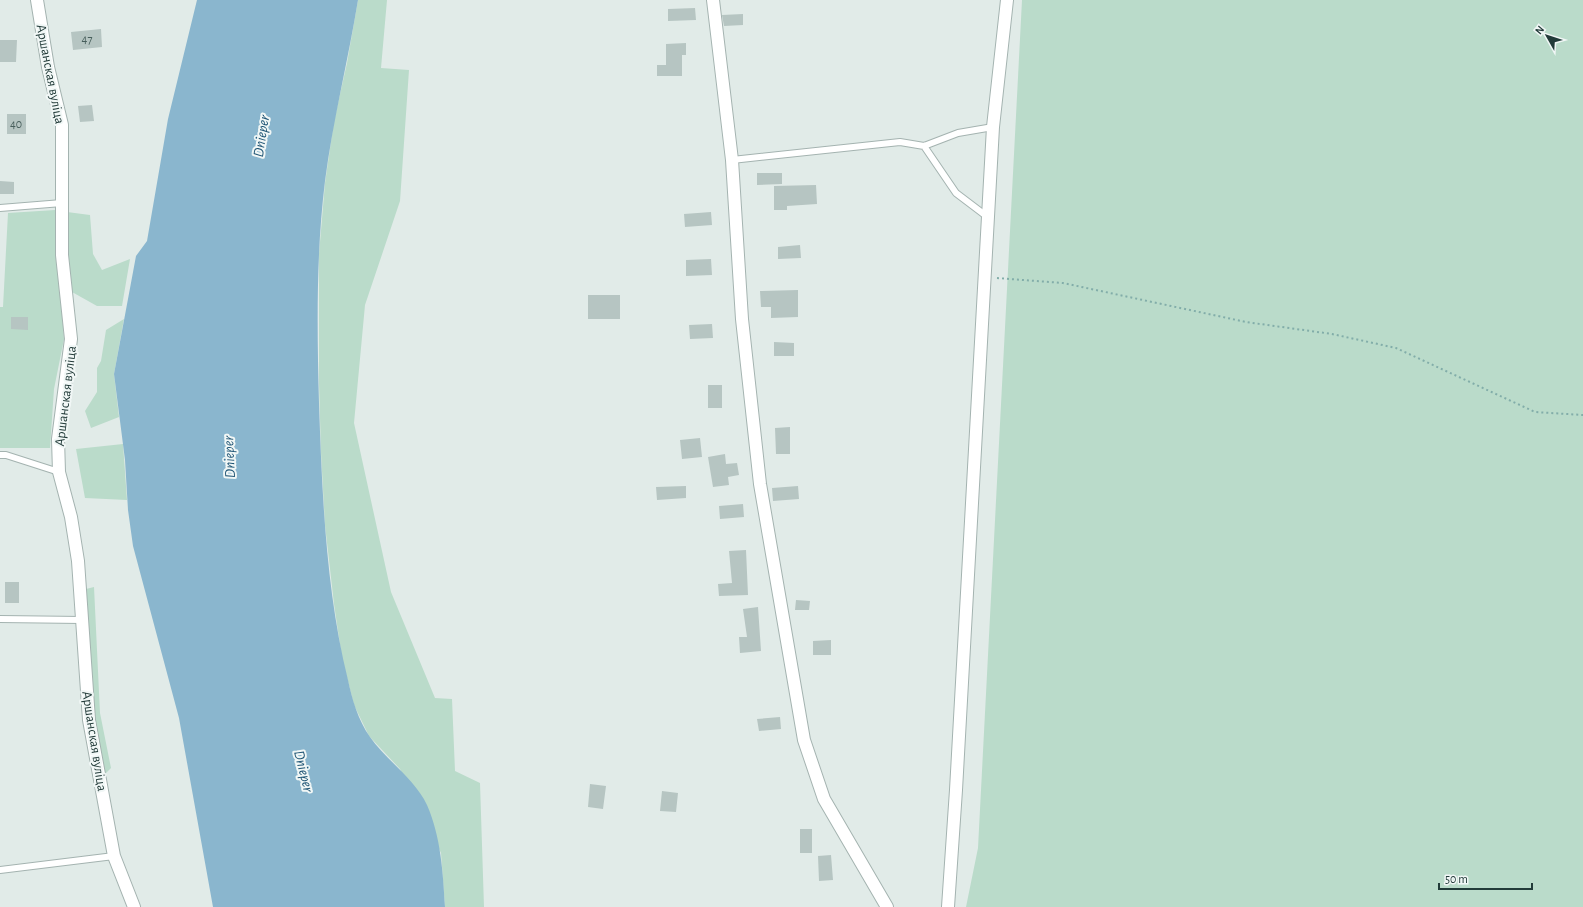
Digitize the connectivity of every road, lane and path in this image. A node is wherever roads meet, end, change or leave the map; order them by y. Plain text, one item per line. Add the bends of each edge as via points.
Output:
1 (37, 0) edge
2 (713, 0) edge
3 (1007, 0) edge
4 (993, 127) junction
5 (924, 146) junction
6 (732, 160) junction
7 (62, 203) junction
8 (0, 208) edge
9 (989, 218) junction
10 (986, 278) junction
11 (1583, 415) edge
12 (0, 455) edge
13 (59, 472) junction
14 (0, 619) edge
15 (82, 620) junction
16 (114, 856) junction
17 (0, 870) edge
18 (134, 907) edge
19 (887, 907) edge
20 (948, 907) edge

1 - 7 street, Аршанская вуліца via 48,67 62,125
2 - 6 street
3 - 4 street
4 - 5 lane via 958,133
4 - 9 street
5 - 6 lane via 900,142
5 - 9 lane via 956,193
6 - 19 street via 742,319 760,484 804,740 824,799
7 - 8 lane
7 - 13 street, Аршанская вуліца via 62,255 71,338 58,439
9 - 10 street
10 - 11 path via 1063,283 1246,322 1332,334 1396,348 1535,412
10 - 20 street
12 - 13 lane
13 - 15 street, Аршанская вуліца via 71,517 78,561
14 - 15 lane
15 - 16 street, Аршанская вуліца via 88,720
16 - 17 lane
16 - 18 street, Аршанская вуліца

